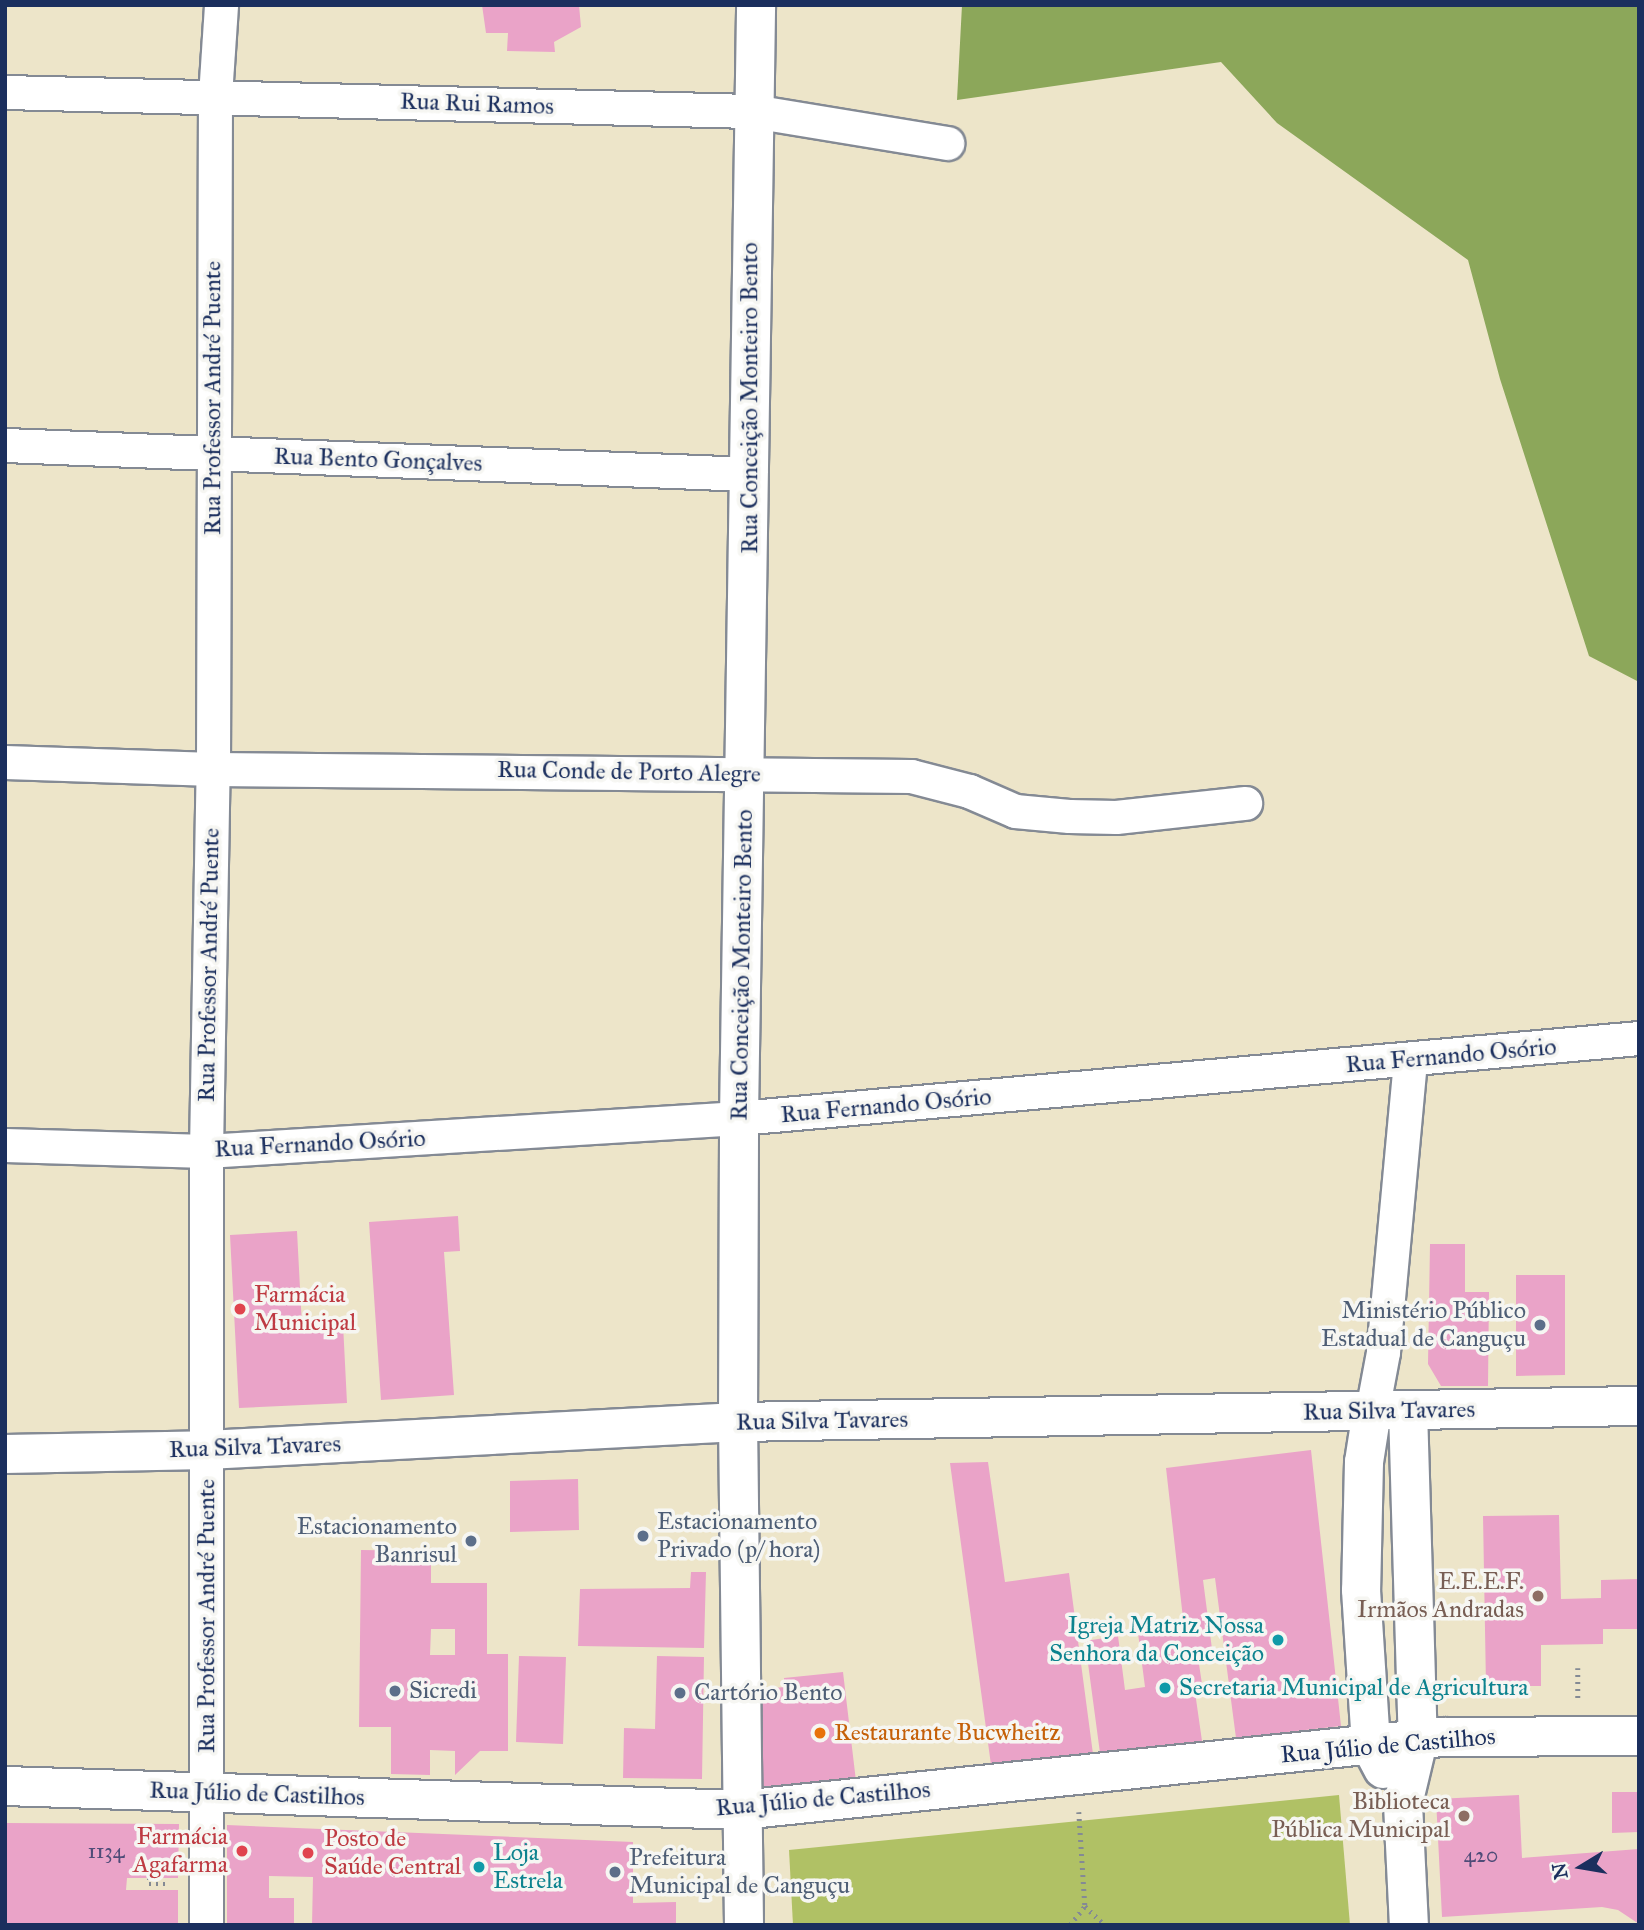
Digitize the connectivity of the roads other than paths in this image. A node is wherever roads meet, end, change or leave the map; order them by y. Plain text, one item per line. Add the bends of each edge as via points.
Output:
1 (221, 5) edge
2 (756, 5) edge
3 (5, 92) edge
4 (215, 96) junction
5 (752, 111) junction
6 (947, 143) dead end
7 (5, 445) edge
8 (212, 455) junction
9 (750, 474) junction
10 (5, 762) edge
11 (213, 769) junction
12 (746, 773) junction
13 (1245, 803) dead end
14 (1639, 1038) edge
15 (1410, 1060) junction
16 (739, 1118) junction
17 (5, 1145) edge
18 (206, 1151) junction
19 (1639, 1406) edge
20 (1390, 1410) junction
21 (738, 1422) junction
22 (207, 1450) junction
23 (5, 1454) edge
24 (1414, 1589) junction
25 (1361, 1590) junction
26 (1639, 1735) edge
27 (1418, 1741) junction
28 (1371, 1746) junction
29 (5, 1786) edge
30 (207, 1793) junction
31 (1403, 1804) junction
32 (741, 1810) junction
33 (206, 1925) edge
34 (744, 1925) edge
35 (1409, 1925) edge

1 - 4 street, Rua Professor André Puente
2 - 5 street, Rua Conceição Monteiro Bento
3 - 4 street, Rua Rui Ramos
4 - 5 street, Rua Rui Ramos
4 - 8 street, Rua Professor André Puente
5 - 6 street, Rua Rui Ramos
5 - 9 street, Rua Conceição Monteiro Bento
7 - 8 street, Rua Bento Gonçalves
8 - 9 street, Rua Bento Gonçalves
8 - 11 street, Rua Professor André Puente
9 - 12 street, Rua Conceição Monteiro Bento
10 - 11 street, Rua Conde de Porto Alegre
11 - 12 street, Rua Conde de Porto Alegre
11 - 18 street, Rua Professor André Puente
12 - 13 street, Rua Conde de Porto Alegre via 911,776 969,791 1015,811 1069,816 1116,817
12 - 16 street, Rua Conceição Monteiro Bento
14 - 15 street, Rua Fernando Osório
15 - 16 street, Rua Fernando Osório
15 - 20 street via 1383,1352
16 - 18 street, Rua Fernando Osório
16 - 21 street, Rua Conceição Monteiro Bento
17 - 18 street, Rua Fernando Osório
18 - 22 street, Rua Professor André Puente
19 - 20 street, Rua Silva Tavares
20 - 21 street, Rua Silva Tavares
20 - 24 street
20 - 25 street via 1364,1462
21 - 22 street, Rua Silva Tavares
21 - 32 street, Rua Conceição Monteiro Bento
22 - 23 street, Rua Silva Tavares
22 - 30 street, Rua Professor André Puente
24 - 25 street
24 - 27 street
25 - 28 street
26 - 27 street, Rua Júlio de Castilhos
27 - 28 street, Rua Júlio de Castilhos
27 - 31 street
28 - 31 street
28 - 32 street, Rua Júlio de Castilhos
29 - 30 street, Rua Júlio de Castilhos
30 - 32 street, Rua Júlio de Castilhos
30 - 33 street, Rua Professor André Puente
31 - 35 street
32 - 34 street, Rua Conceição Monteiro Bento

